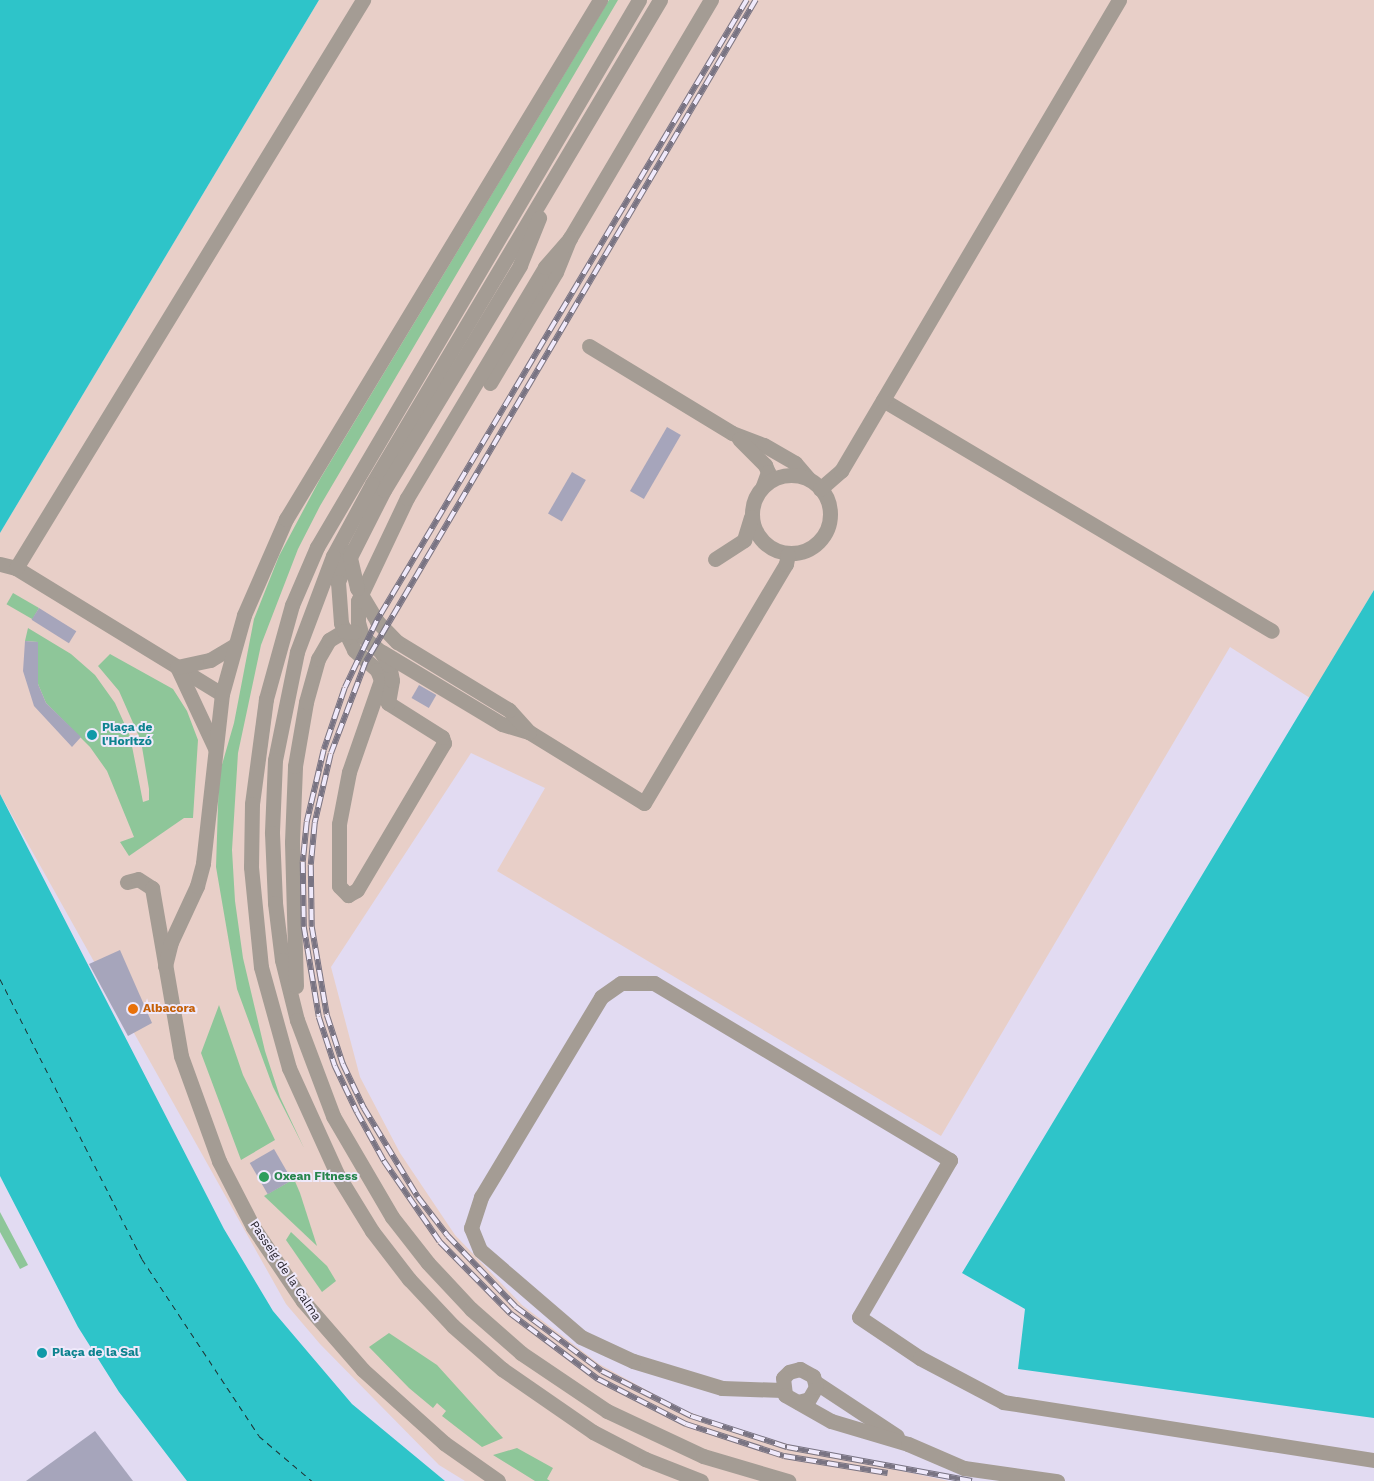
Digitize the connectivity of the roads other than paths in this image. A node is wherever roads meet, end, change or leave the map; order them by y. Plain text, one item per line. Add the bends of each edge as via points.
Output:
1 (364, 0) edge
2 (600, 0) edge
3 (639, 0) edge
4 (660, 0) edge
5 (711, 0) edge
6 (1119, 0) edge
7 (557, 172) junction
8 (570, 238) junction
9 (477, 333) junction
10 (589, 346) dead end
11 (490, 383) dead end
12 (883, 400) junction
13 (458, 415) junction
14 (732, 433) junction
15 (814, 484) junction
16 (763, 486) junction
17 (751, 513) junction
18 (351, 551) junction
19 (788, 554) junction
20 (714, 559) dead end
21 (0, 564) edge
22 (16, 568) junction
23 (360, 594) junction
24 (344, 631) junction
25 (1272, 631) dead end
26 (362, 636) junction
27 (235, 645) junction
28 (409, 650) junction
29 (381, 652) junction
30 (402, 664) junction
31 (177, 667) junction
32 (222, 694) junction
33 (529, 732) junction
34 (215, 748) junction
35 (126, 882) dead end
36 (165, 966) junction
37 (297, 1020) junction
38 (815, 1382) junction
39 (782, 1390) junction
40 (798, 1402) junction
41 (908, 1444) junction
42 (1374, 1460) edge
43 (498, 1481) edge
44 (701, 1481) edge
45 (788, 1481) edge
46 (1057, 1481) edge

1 - 22 street
2 - 27 street via 286,519 244,615
3 - 44 street via 317,547 292,605 266,699 255,770 251,867 261,967 289,1068 337,1174 372,1231 409,1279 453,1326 502,1370 593,1432 646,1459
4 - 7 street
5 - 8 street
6 - 12 street
7 - 9 street via 520,265
7 - 37 street via 348,525 297,652 274,760 272,832 275,903 282,960
8 - 11 street via 556,272
8 - 13 street via 546,267
9 - 13 street via 471,355 450,395
9 - 18 street
10 - 14 street
12 - 15 street via 841,471
12 - 25 street
13 - 23 street via 403,506
14 - 15 street via 764,445 795,463
14 - 16 street via 765,465 768,472
15 - 16 street via 785,475
15 - 19 street via 830,512 823,536 804,551
16 - 17 street via 756,495
17 - 19 street via 758,536 767,546
17 - 20 street via 744,540
18 - 23 street via 353,578
18 - 24 street via 338,582 339,613
19 - 33 street via 786,564 644,803
21 - 22 street
22 - 31 street
23 - 26 street via 356,608
23 - 28 street via 377,621
24 - 26 street
24 - 29 street via 354,650 377,670 381,680 349,772 339,824 338,886 348,895 356,890 444,743 442,737 388,703 392,672
24 - 37 street via 329,640 318,659 306,702 295,766 291,902
26 - 29 street
27 - 31 street via 210,660
27 - 32 street
28 - 30 street via 411,660
28 - 33 street via 510,710
29 - 30 street
30 - 33 street via 502,724
31 - 32 street
31 - 34 street
32 - 34 street
34 - 36 street via 203,863 197,886 171,942
35 - 36 street, Passeig de la Calma via 138,879 152,888
36 - 43 street, Passeig de la Calma via 180,1048 204,1126 236,1196 275,1262 330,1336 363,1370 444,1443
37 - 45 street via 334,1116 358,1163 392,1217 428,1263 471,1309 521,1353 606,1410 703,1456
38 - 39 street via 809,1372 794,1369 783,1378
38 - 40 street via 813,1394
38 - 41 street
39 - 40 street via 789,1400
39 - 42 street via 722,1388 633,1361 581,1338 480,1250 471,1228 481,1197 601,997 621,983 654,983 950,1160 859,1318 920,1358 1003,1402
40 - 41 street via 831,1421
41 - 46 street via 964,1468

